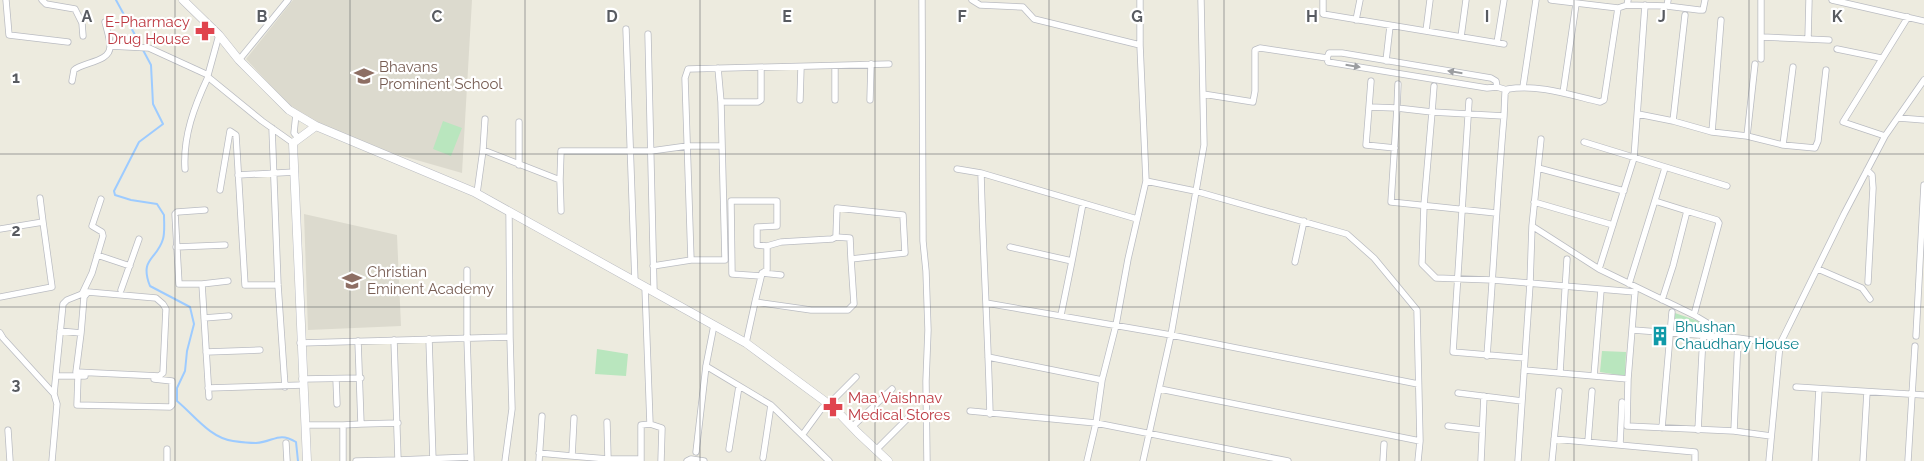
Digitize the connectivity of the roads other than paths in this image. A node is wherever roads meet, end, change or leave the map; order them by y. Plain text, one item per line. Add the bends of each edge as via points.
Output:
1 (6, 0) edge
2 (42, 0) edge
3 (182, 0) edge
4 (288, 0) edge
5 (922, 0) edge
6 (972, 0) edge
7 (1140, 0) edge
8 (1201, 0) edge
9 (1323, 0) edge
10 (1360, 0) edge
11 (1430, 0) edge
12 (1466, 0) edge
13 (1504, 0) edge
14 (1536, 0) edge
15 (1551, 0) edge
16 (1705, 0) edge
17 (1761, 0) edge
18 (1809, 0) edge
19 (1832, 0) edge
20 (1628, 2) edge
21 (1667, 3) edge
22 (1576, 4) junction
23 (1645, 5) junction
24 (1618, 8) junction
25 (1685, 15) dead end
26 (1908, 17) junction
27 (1356, 20) junction
28 (1721, 20) dead end
29 (1924, 21) edge
30 (105, 22) dead end
31 (1390, 26) junction
32 (626, 29) dead end
33 (1426, 31) junction
34 (648, 34) dead end
35 (218, 35) junction
36 (83, 36) dead end
37 (1461, 37) junction
38 (1762, 37) junction
39 (1808, 39) junction
40 (1829, 40) dead end
41 (68, 42) dead end
42 (1497, 43) junction
43 (1504, 44) dead end
44 (110, 46) junction
45 (1140, 46) junction
46 (1837, 49) dead end
47 (1327, 58) junction
48 (1881, 58) junction
49 (1761, 59) dead end
50 (239, 60) junction
51 (1386, 61) junction
52 (871, 64) junction
53 (889, 64) dead end
54 (1755, 64) dead end
55 (835, 66) junction
56 (801, 67) junction
57 (1793, 67) dead end
58 (718, 68) junction
59 (761, 69) junction
60 (1826, 70) dead end
61 (208, 76) junction
62 (1924, 80) edge
63 (72, 81) dead end
64 (1371, 81) dead end
65 (1398, 84) dead end
66 (1434, 86) dead end
67 (1498, 87) junction
68 (1523, 87) junction
69 (1507, 90) junction
70 (1563, 93) junction
71 (1203, 94) junction
72 (800, 100) dead end
73 (835, 100) dead end
74 (870, 100) dead end
75 (1469, 101) dead end
76 (721, 102) junction
77 (1368, 107) junction
78 (1398, 108) junction
79 (1432, 112) junction
80 (296, 114) junction
81 (1469, 114) junction
82 (1638, 114) junction
83 (1504, 116) junction
84 (1899, 118) junction
85 (485, 119) dead end
86 (1924, 120) edge
87 (1673, 121) junction
88 (520, 122) dead end
89 (316, 126) junction
90 (272, 128) junction
91 (1712, 132) junction
92 (1747, 136) junction
93 (1885, 136) junction
94 (1540, 139) dead end
95 (296, 141) junction
96 (1584, 142) dead end
97 (1783, 145) junction
98 (686, 146) junction
99 (722, 146) junction
100 (1395, 148) junction
101 (484, 150) junction
102 (630, 151) junction
103 (651, 151) junction
104 (1634, 158) junction
105 (519, 165) junction
106 (1538, 168) junction
107 (1665, 168) junction
108 (185, 169) dead end
109 (957, 169) dead end
110 (1868, 170) junction
111 (296, 172) junction
112 (981, 173) junction
113 (274, 174) junction
114 (238, 175) junction
115 (560, 180) junction
116 (1146, 181) junction
117 (1924, 185) edge
118 (1726, 186) dead end
119 (220, 190) dead end
120 (1195, 191) junction
121 (1624, 191) junction
122 (477, 193) junction
123 (40, 198) dead end
124 (101, 199) dead end
125 (1655, 201) junction
126 (1534, 202) junction
127 (1083, 203) junction
128 (1424, 205) junction
129 (1462, 209) junction
130 (205, 210) dead end
131 (509, 211) junction
132 (561, 211) dead end
133 (1687, 211) junction
134 (1496, 213) junction
135 (1137, 219) junction
136 (1304, 221) junction
137 (43, 222) junction
138 (1613, 225) junction
139 (1532, 226) junction
140 (0, 229) edge
141 (836, 237) junction
142 (139, 239) dead end
143 (1922, 241) edge
144 (224, 245) dead end
145 (768, 246) junction
146 (176, 247) junction
147 (1010, 247) dead end
148 (98, 255) junction
149 (851, 258) junction
150 (1567, 259) dead end
151 (691, 260) junction
152 (1072, 261) junction
153 (1295, 262) dead end
154 (130, 266) junction
155 (654, 266) junction
156 (1818, 269) junction
157 (468, 270) dead end
158 (1599, 270) junction
159 (761, 274) junction
160 (781, 275) dead end
161 (1458, 280) junction
162 (1493, 280) junction
163 (228, 281) dead end
164 (636, 282) junction
165 (1868, 282) dead end
166 (202, 284) junction
167 (1530, 284) junction
168 (1629, 284) junction
169 (278, 285) junction
170 (645, 287) junction
171 (1565, 287) junction
172 (121, 290) dead end
173 (1601, 290) junction
174 (654, 292) junction
175 (0, 297) edge
176 (1870, 299) dead end
177 (1662, 300) junction
178 (755, 302) junction
179 (986, 303) junction
180 (1672, 312) dead end
181 (1061, 315) junction
182 (1694, 315) junction
183 (229, 316) dead end
184 (204, 318) junction
185 (714, 325) junction
186 (1116, 325) junction
187 (1714, 327) dead end
188 (1633, 330) junction
189 (60, 332) junction
190 (80, 333) junction
191 (1669, 333) junction
192 (1171, 335) junction
193 (1703, 336) junction
194 (1916, 336) dead end
195 (1, 337) edge
196 (467, 337) junction
197 (510, 337) junction
198 (1738, 338) junction
199 (429, 339) junction
200 (394, 340) junction
201 (358, 341) junction
202 (300, 343) junction
203 (746, 343) junction
204 (1780, 344) junction
205 (1915, 346) dead end
206 (260, 350) dead end
207 (206, 352) junction
208 (1487, 356) junction
209 (988, 357) junction
210 (1524, 358) junction
211 (706, 366) junction
212 (1524, 370) junction
213 (1560, 372) junction
214 (57, 376) junction
215 (78, 376) junction
216 (1594, 376) junction
217 (856, 377) dead end
218 (361, 378) junction
219 (336, 379) junction
220 (1628, 379) junction
221 (1102, 380) junction
222 (303, 382) junction
223 (1418, 384) junction
224 (284, 386) junction
225 (739, 386) junction
226 (1796, 387) dead end
227 (208, 388) junction
228 (1160, 388) junction
229 (892, 389) dead end
230 (1819, 389) junction
231 (1559, 391) dead end
232 (1592, 391) dead end
233 (1458, 392) dead end
234 (1867, 392) junction
235 (54, 394) junction
236 (1912, 394) junction
237 (1924, 395) edge
238 (1484, 396) junction
239 (209, 397) dead end
240 (1522, 401) junction
241 (1622, 402) dead end
242 (337, 404) dead end
243 (829, 404) junction
244 (770, 405) junction
245 (822, 408) dead end
246 (970, 410) dead end
247 (990, 414) junction
248 (542, 416) dead end
249 (574, 418) dead end
250 (907, 419) dead end
251 (607, 422) dead end
252 (398, 423) junction
253 (1096, 423) junction
254 (361, 424) junction
255 (650, 424) junction
256 (305, 425) junction
257 (342, 425) junction
258 (1448, 426) dead end
259 (852, 427) junction
260 (1662, 428) junction
261 (8, 430) dead end
262 (1482, 430) junction
263 (1698, 430) junction
264 (1734, 431) junction
265 (1148, 433) junction
266 (803, 434) junction
267 (1772, 436) junction
268 (1554, 439) junction
269 (1420, 441) junction
270 (1588, 441) junction
271 (286, 443) dead end
272 (1384, 444) dead end
273 (1620, 444) junction
274 (730, 448) dead end
275 (167, 449) dead end
276 (876, 450) junction
277 (696, 452) dead end
278 (539, 453) junction
279 (572, 456) junction
280 (763, 458) dead end
281 (471, 459) edge
282 (398, 460) edge
283 (433, 460) edge
284 (608, 460) edge
285 (641, 460) edge
286 (10, 461) edge
287 (52, 461) edge
288 (167, 461) edge
289 (287, 461) edge
290 (307, 461) edge
291 (343, 461) edge
292 (356, 461) edge
293 (505, 461) edge
294 (539, 461) edge
295 (661, 461) edge
296 (687, 461) edge
297 (704, 461) edge
298 (830, 461) edge
299 (888, 461) edge
300 (927, 461) edge
301 (1087, 461) edge
302 (1143, 461) edge
303 (1288, 461) edge
304 (1383, 461) edge
305 (1418, 461) edge
306 (1481, 461) edge
307 (1518, 461) edge
308 (1552, 461) edge
309 (1695, 461) edge
310 (1769, 461) edge
311 (1815, 461) edge
312 (1863, 461) edge
313 (1908, 461) edge

1 - 41 street via 9,35
2 - 36 street via 46,4 78,11
3 - 35 street
4 - 50 street
5 - 300 street
6 - 45 street via 980,6 1024,7 1034,19
7 - 45 street
8 - 71 street
9 - 27 street via 1323,14
10 - 27 street
11 - 33 street
12 - 37 street
13 - 42 street
14 - 68 street
15 - 22 street
16 - 21 street via 1702,10
17 - 38 street
18 - 39 street
19 - 26 street
20 - 23 street
20 - 24 street
21 - 23 street
22 - 24 street
22 - 70 street
23 - 82 street
24 - 70 street via 1604,100 1600,102
25 - 87 street
26 - 29 street
26 - 48 street
27 - 31 street
28 - 91 street
30 - 44 street
31 - 33 street
31 - 51 street
32 - 102 street
33 - 37 street
34 - 103 street
35 - 50 street
35 - 61 street
37 - 42 street
38 - 39 street
38 - 49 street
39 - 40 street
42 - 43 street
44 - 61 street via 142,47
44 - 63 street via 105,57 74,70
45 - 116 street
46 - 48 street
47 - 51 street via 1328,53 1334,53
47 -> 67 street via 1328,62 1487,88
47 - 71 street via 1260,48 1255,50 1253,102
48 - 93 street via 1843,122
50 - 80 street
67 -> 51 street via 1491,78
52 - 53 street
52 - 55 street
52 - 74 street
54 - 92 street
55 - 56 street
55 - 73 street
56 - 59 street
56 - 72 street
57 - 97 street
58 - 59 street
58 - 76 street
58 - 98 street via 690,68 686,71
59 - 76 street via 761,100
60 - 97 street via 1817,145 1815,148
61 - 90 street
61 - 108 street via 190,122 184,151
62 - 84 street
64 - 77 street
65 - 78 street
66 - 79 street
67 - 69 street
68 - 69 street
68 - 70 street
69 - 83 street
71 - 120 street via 1204,145
75 - 81 street
76 - 99 street
77 - 78 street
77 - 100 street via 1366,145
78 - 79 street
78 - 100 street
79 - 81 street
79 - 128 street
80 - 89 street
80 - 95 street
81 - 83 street
81 - 129 street
82 - 87 street
82 - 104 street
83 - 134 street
84 - 86 street
84 - 93 street
85 - 101 street
87 - 91 street
88 - 105 street
89 - 95 street
89 - 122 street
90 - 95 street
90 - 113 street
91 - 92 street
92 - 97 street
93 - 110 street
94 - 106 street
95 - 111 street
96 - 104 street
98 - 99 street
98 - 103 street
98 - 151 street
99 - 151 street via 725,260
100 - 128 street via 1391,202
101 - 105 street
101 - 122 street
102 - 103 street
102 - 115 street via 561,151
102 - 164 street
103 - 155 street
104 - 107 street
104 - 121 street
105 - 115 street
106 - 121 street
106 - 126 street
107 - 118 street
107 - 125 street
109 - 112 street
110 - 156 street
110 - 165 street via 1872,175 1873,188
111 - 113 street
111 - 202 street
112 - 127 street
112 - 179 street
113 - 114 street
113 - 169 street
114 - 119 street via 236,134 230,131
114 - 169 street via 245,285
115 - 132 street
116 - 120 street
116 - 135 street
117 - 143 street
120 - 136 street
120 - 192 street
121 - 138 street
122 - 131 street
123 - 137 street
124 - 148 street via 92,226 104,234
125 - 133 street
125 - 168 street
126 - 138 street
126 - 139 street
127 - 135 street
127 - 152 street
128 - 129 street
128 - 161 street via 1422,264 1436,278
129 - 134 street
129 - 161 street
130 - 146 street via 175,214
131 - 164 street
131 - 197 street
133 - 177 street
133 - 182 street via 1719,223
134 - 162 street
135 - 186 street
136 - 153 street
136 - 223 street via 1347,234 1374,258 1418,310
137 - 140 street
137 - 175 street via 52,287
138 - 158 street
139 - 158 street
139 - 167 street
141 - 145 street
141 - 149 street via 850,238
141 - 149 street via 837,208 903,215 905,252
142 - 154 street
143 - 194 street
144 - 146 street
145 - 159 street via 767,270
145 - 159 street via 757,245 757,227 777,226 777,201 731,201 732,274
146 - 166 street via 179,284
147 - 152 street
148 - 154 street
148 - 189 street via 82,294 63,304
149 - 178 street via 854,304 848,310 810,310
150 - 171 street
151 - 155 street
152 - 181 street
154 - 172 street
155 - 174 street
156 - 176 street via 1862,288
156 - 204 street
157 - 196 street
158 - 168 street
159 - 160 street
159 - 178 street
161 - 162 street
161 - 208 street via 1453,352
162 - 167 street
162 - 208 street
163 - 166 street
164 - 170 street
166 - 184 street
167 - 171 street
167 - 210 street
168 - 177 street
169 - 224 street
170 - 174 street
170 - 255 street
171 - 173 street
171 - 213 street
173 - 188 street via 1635,292
173 - 216 street
174 - 185 street
177 - 182 street
178 - 203 street
179 - 181 street
179 - 209 street
180 - 191 street
181 - 186 street
182 - 187 street
183 - 184 street
184 - 207 street
185 - 203 street
185 - 211 street
186 - 192 street
186 - 221 street
188 - 191 street
188 - 220 street
189 - 190 street
189 - 214 street
190 - 190 street via 76,372 159,376 163,373 166,310 156,298 88,292 84,296
191 - 193 street
191 - 260 street
192 - 223 street
192 - 228 street
193 - 198 street
193 - 263 street
195 - 235 street
196 - 197 street
196 - 199 street
196 - 281 street
197 - 293 street via 512,409
198 - 204 street
198 - 264 street
199 - 200 street
199 - 283 street
200 - 201 street
200 - 252 street
201 - 202 street
201 - 218 street
202 - 222 street
203 - 243 street
204 - 267 street
205 - 236 street
206 - 207 street
207 - 227 street
208 - 210 street
209 - 221 street
209 - 247 street
210 - 212 street
211 - 225 street
211 - 277 street
212 - 213 street
212 - 240 street
213 - 216 street
214 - 215 street
214 - 235 street
215 - 215 street via 169,380 172,381 172,405 168,408 77,405
216 - 220 street
217 - 243 street
218 - 219 street
218 - 254 street
219 - 222 street
219 - 242 street
220 - 260 street via 1627,426
221 - 253 street
222 - 224 street
222 - 256 street
223 - 269 street
224 - 227 street
225 - 244 street
225 - 274 street
226 - 230 street
227 - 239 street
228 - 265 street
228 - 269 street
229 - 259 street
230 - 234 street
230 - 311 street
231 - 268 street
232 - 270 street
233 - 238 street
234 - 236 street
234 - 312 street
235 - 287 street via 57,404
236 - 237 street
236 - 313 street
238 - 240 street
238 - 262 street
240 - 307 street
241 - 273 street
243 - 259 street
244 - 266 street
244 - 280 street
245 - 266 street
246 - 247 street
247 - 253 street
248 - 278 street
249 - 279 street
250 - 276 street
251 - 284 street
252 - 254 street
252 - 282 street
253 - 265 street
253 - 301 street
254 - 257 street
255 - 285 street via 641,425
255 - 295 street via 662,428
256 - 257 street
256 - 290 street
257 - 291 street
258 - 262 street
259 - 276 street
260 - 263 street
261 - 286 street
262 - 306 street
263 - 264 street
264 - 267 street
265 - 302 street
265 - 303 street
266 - 298 street
267 - 310 street
268 - 270 street
268 - 308 street
269 - 305 street
270 - 273 street
271 - 289 street
272 - 304 street
273 - 309 street via 1694,452
275 - 288 street
276 - 299 street
278 - 279 street
278 - 294 street
279 - 284 street
281 - 283 street
282 - 283 street
282 - 292 street
284 - 285 street
296 - 297 street

